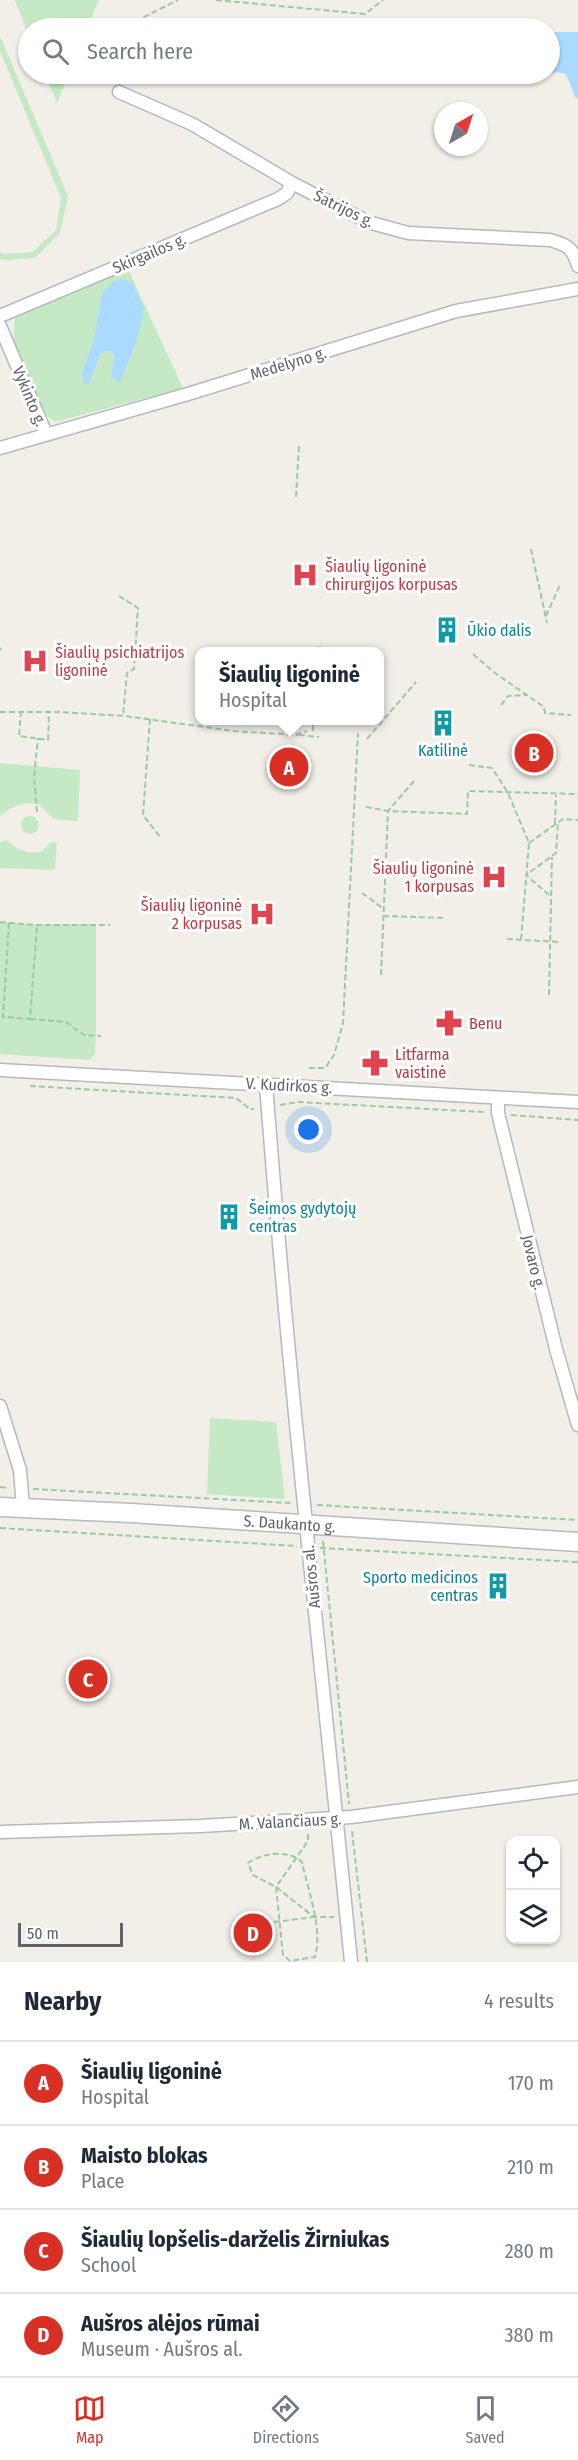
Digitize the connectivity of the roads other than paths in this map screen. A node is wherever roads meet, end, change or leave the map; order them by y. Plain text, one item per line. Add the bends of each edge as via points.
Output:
1 (119, 92) dead end
2 (292, 183) junction
3 (578, 266) edge
4 (578, 289) edge
5 (0, 316) edge
6 (0, 326) edge
7 (46, 434) junction
8 (0, 448) edge
9 (0, 1070) edge
10 (266, 1084) junction
11 (498, 1098) junction
12 (578, 1102) edge
13 (0, 1406) edge
14 (578, 1425) edge
15 (0, 1507) edge
16 (23, 1508) junction
17 (314, 1525) junction
18 (578, 1542) edge
19 (578, 1787) edge
20 (337, 1819) junction
21 (0, 1832) edge
22 (351, 1962) edge

1 - 2 street, Šatrijos g. via 192,124
2 - 3 street, Šatrijos g. via 368,222 408,233 550,240 573,251
2 - 5 street, Skirgailos g. via 278,199
4 - 7 street, Medelyno g. via 456,311
6 - 7 street, Vykinto g.
7 - 8 street, Medelyno g.
9 - 10 street, V. Kudirkos g.
10 - 11 street, V. Kudirkos g.
10 - 17 street, Aušros al. via 303,1504
11 - 12 street, V. Kudirkos g.
11 - 14 street, Jovaro g. via 498,1113
13 - 16 street via 20,1470
15 - 16 main road, S. Daukanto g.
16 - 17 main road, S. Daukanto g.
17 - 18 main road, S. Daukanto g.
17 - 20 street, Aušros al.
19 - 20 street, M. Valančiaus g.
20 - 21 street, M. Valančiaus g.
20 - 22 street, Aušros al.

